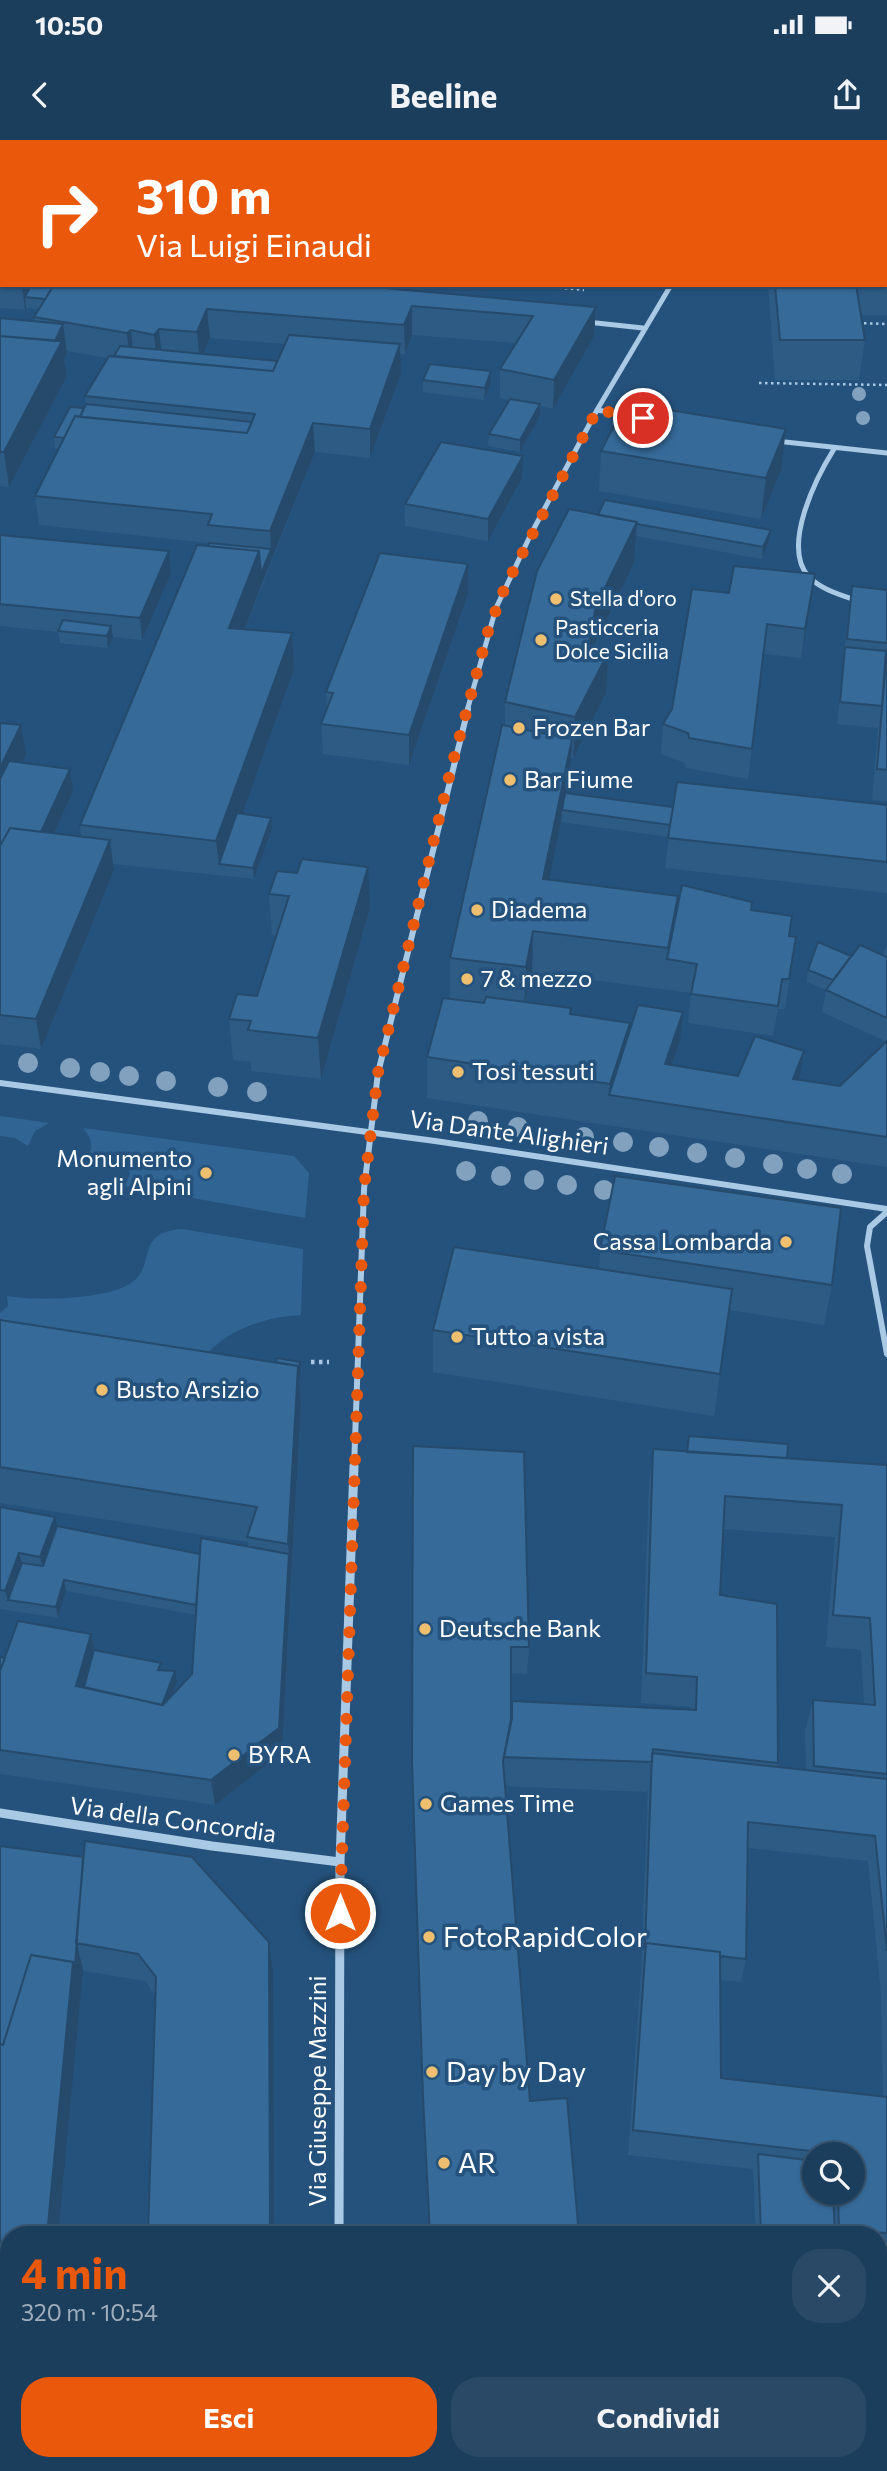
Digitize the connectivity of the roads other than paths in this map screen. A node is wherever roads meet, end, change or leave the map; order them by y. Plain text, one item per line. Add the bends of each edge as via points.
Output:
1 (670, 287) edge
2 (576, 321) edge
3 (643, 328) junction
4 (597, 410) junction
5 (638, 418) edge
6 (770, 440) edge
7 (834, 449) junction
8 (887, 453) edge
9 (867, 604) edge
10 (0, 1083) edge
11 (370, 1133) junction
12 (887, 1210) edge
13 (887, 1354) edge
14 (0, 1813) edge
15 (340, 1862) junction
16 (339, 2226) edge

1 - 3 street, Via Giuseppe Mazzini
2 - 3 street
3 - 4 street, Via Giuseppe Mazzini
4 - 5 street
4 - 11 street, Via Giuseppe Mazzini via 505,587 489,628 378,1073
6 - 7 street
7 - 8 street
7 - 9 street via 796,550 807,576
10 - 11 street, Via Dante Alighieri
11 - 12 street, Via Dante Alighieri
11 - 15 street, Via Giuseppe Mazzini via 361,1265
12 - 13 street via 870,1227 867,1246
14 - 15 street, Via della Concordia
15 - 16 street, Via Giuseppe Mazzini

